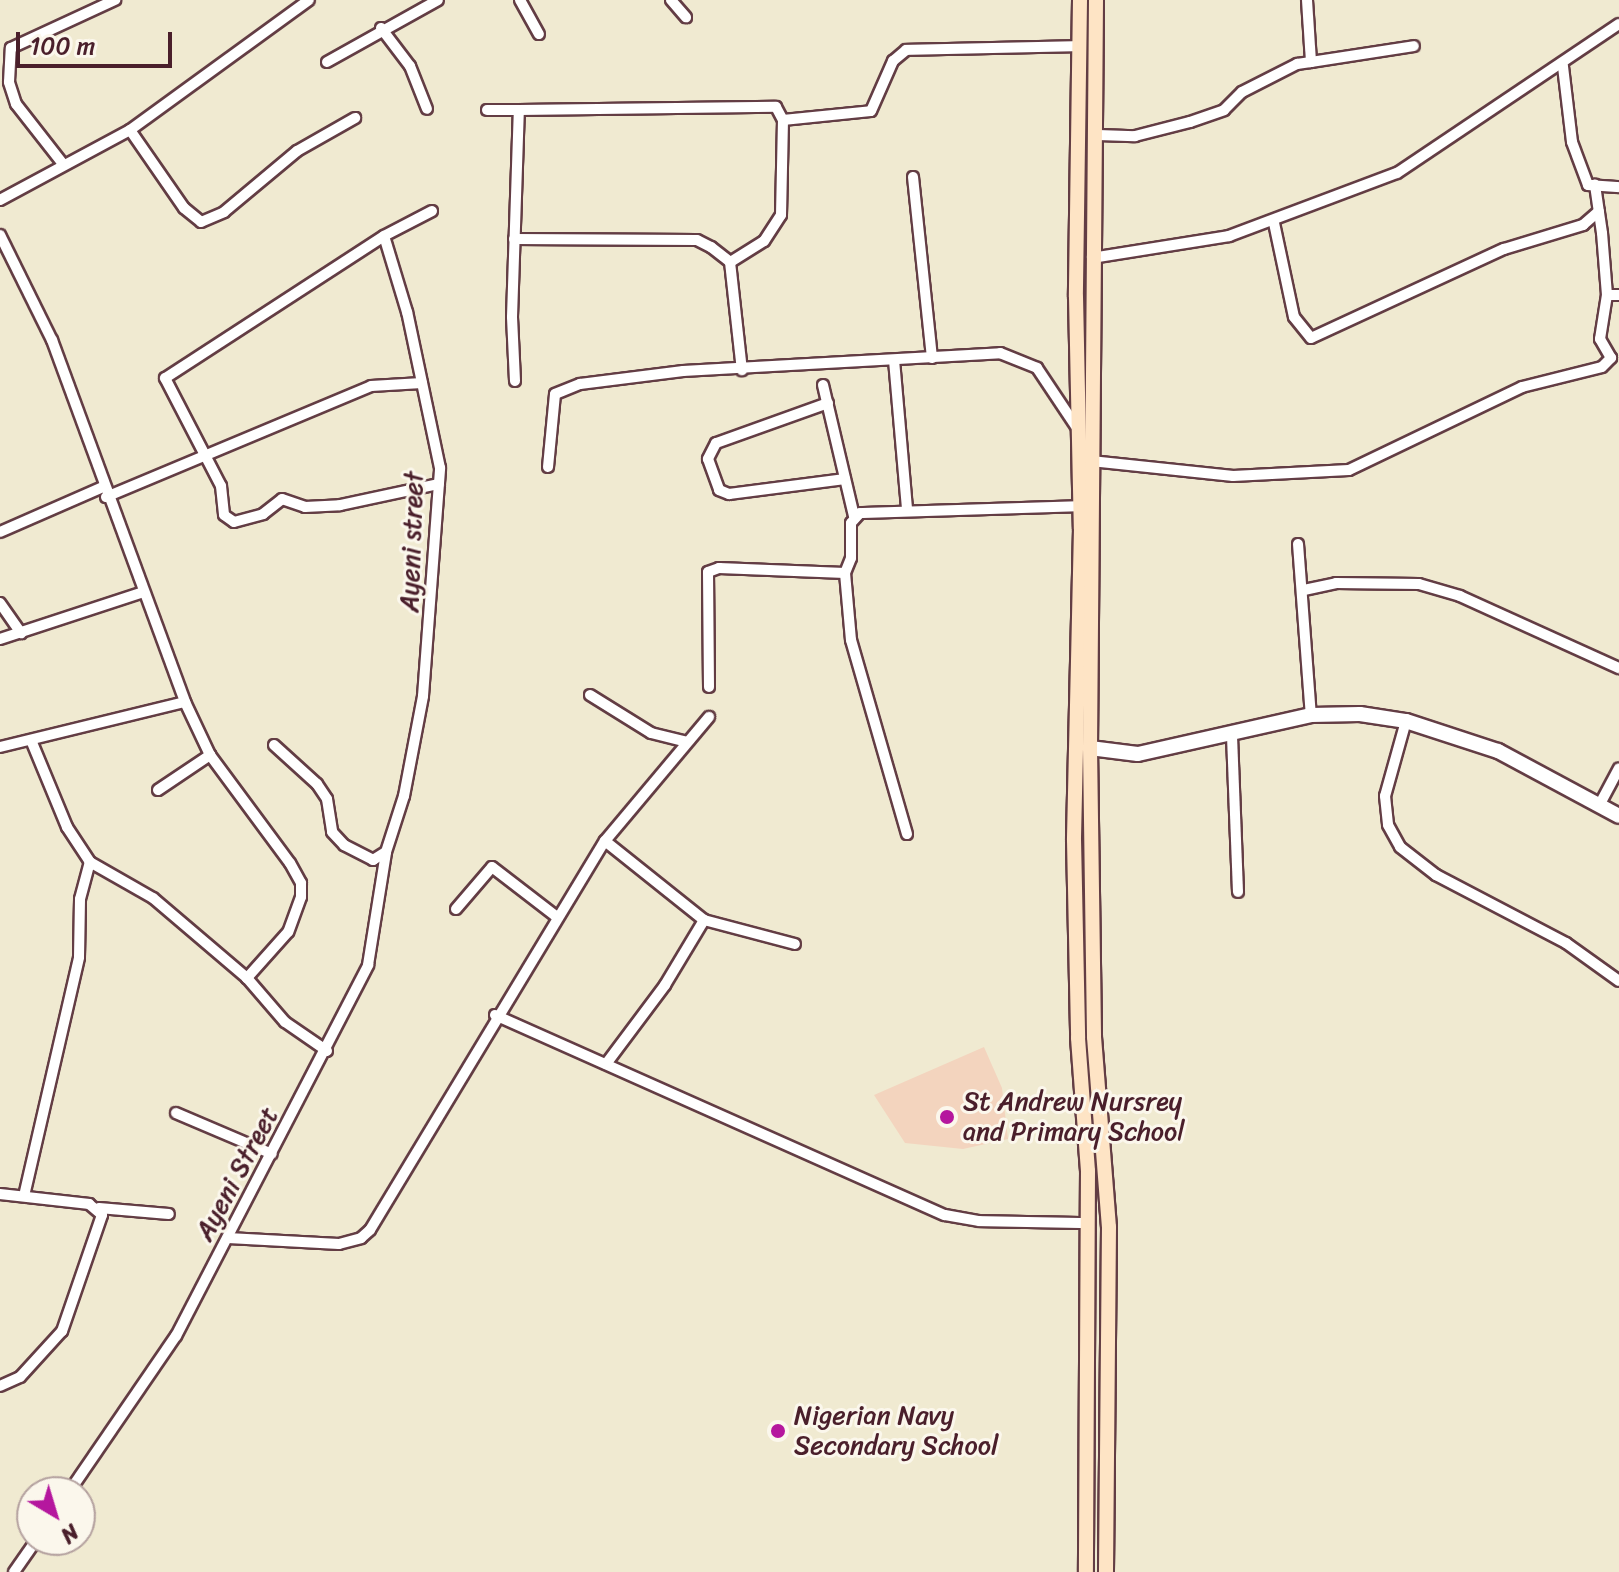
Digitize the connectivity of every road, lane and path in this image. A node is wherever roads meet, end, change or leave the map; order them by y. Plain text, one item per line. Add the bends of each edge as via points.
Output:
1 (115, 0) edge
2 (309, 0) edge
3 (438, 0) edge
4 (520, 0) edge
5 (671, 0) edge
6 (1080, 0) edge
7 (1096, 0) edge
8 (1307, 0) edge
9 (686, 17) dead end
10 (1619, 24) edge
11 (381, 28) junction
12 (539, 34) dead end
13 (1079, 46) junction
14 (1414, 46) dead end
15 (327, 62) dead end
16 (1311, 62) junction
17 (1563, 66) junction
18 (427, 109) dead end
19 (487, 110) dead end
20 (519, 110) junction
21 (355, 118) dead end
22 (783, 120) junction
23 (130, 130) junction
24 (1098, 135) junction
25 (63, 164) junction
26 (913, 177) dead end
27 (1588, 185) junction
28 (1619, 187) edge
29 (0, 200) edge
30 (432, 211) dead end
31 (1599, 211) junction
32 (1274, 223) junction
33 (0, 235) edge
34 (384, 236) junction
35 (514, 239) junction
36 (1092, 258) junction
37 (730, 262) junction
38 (1607, 295) junction
39 (1619, 295) edge
40 (932, 358) junction
41 (894, 360) junction
42 (742, 370) junction
43 (515, 381) dead end
44 (422, 383) junction
45 (823, 385) dead end
46 (828, 403) junction
47 (1077, 428) junction
48 (206, 453) junction
49 (1091, 461) junction
50 (548, 467) dead end
51 (845, 479) junction
52 (439, 484) junction
53 (104, 492) junction
54 (1080, 506) junction
55 (907, 509) junction
56 (854, 516) junction
57 (0, 532) edge
58 (1298, 544) dead end
59 (845, 573) junction
60 (1304, 590) junction
61 (1086, 591) junction
62 (144, 592) junction
63 (0, 603) edge
64 (21, 633) junction
65 (0, 639) edge
66 (1619, 668) edge
67 (709, 687) dead end
68 (590, 695) dead end
69 (185, 702) junction
70 (1311, 715) junction
71 (709, 717) dead end
72 (1406, 721) junction
73 (1232, 736) junction
74 (31, 740) junction
75 (686, 742) junction
76 (274, 745) dead end
77 (0, 747) edge
78 (1090, 748) junction
79 (210, 755) junction
80 (1619, 768) edge
81 (158, 790) dead end
82 (1601, 802) junction
83 (1619, 816) edge
84 (907, 834) dead end
85 (605, 841) junction
86 (386, 852) junction
87 (90, 862) junction
88 (1238, 892) dead end
89 (456, 909) dead end
90 (557, 917) junction
91 (704, 920) junction
92 (795, 944) dead end
93 (247, 978) junction
94 (1619, 981) edge
95 (495, 1015) junction
96 (1094, 1037) junction
97 (1078, 1038) junction
98 (327, 1051) junction
99 (606, 1064) junction
100 (176, 1113) dead end
101 (272, 1154) junction
102 (0, 1194) edge
103 (24, 1196) junction
104 (99, 1208) junction
105 (169, 1214) dead end
106 (1088, 1223) junction
107 (228, 1238) junction
108 (0, 1386) edge
109 (80, 1476) edge
110 (1086, 1572) edge
111 (1106, 1572) edge

1 - 25 street via 11,48 9,82 16,104
2 - 23 street
3 - 11 street
4 - 12 street
5 - 9 street
6 - 13 main road
7 - 24 main road
8 - 16 street
10 - 17 street
11 - 15 street
11 - 18 street via 410,66
13 - 22 street via 906,50 893,61 871,111
13 - 47 main road
14 - 16 street
16 - 24 street via 1297,64 1242,92 1224,110 1190,122 1135,136
17 - 27 street via 1572,142
17 - 32 street via 1494,104 1397,173
19 - 20 street
20 - 22 street via 776,107
20 - 35 street
21 - 23 street via 297,151 224,212 201,222 184,208
22 - 37 street via 781,215 775,229
23 - 25 street
24 - 36 main road
25 - 29 street
26 - 40 street
27 - 28 street
27 - 31 street via 1595,185
30 - 34 street
31 - 32 street via 1583,225 1504,249 1311,338 1294,317
31 - 38 street
32 - 36 street via 1192,244
33 - 53 street via 52,340
34 - 44 street, Ayeni street
34 - 48 street via 287,303 171,370 165,378 169,391
35 - 37 street via 697,240
35 - 43 street
36 - 49 main road
37 - 42 street
38 - 39 street
38 - 49 street via 1600,339 1611,358 1602,367 1522,387 1349,470 1233,476
40 - 41 street
40 - 47 street via 1000,353 1037,368
41 - 42 street
41 - 55 street
42 - 50 street via 622,378 563,390 550,403
44 - 48 street via 371,386 239,445
44 - 52 street, Ayeni street
45 - 46 street
46 - 51 street
46 - 51 street via 716,443 708,459 719,490 729,494
47 - 54 main road
48 - 52 street via 221,486 224,515 234,522 263,514 282,499 305,507 340,505
48 - 53 street
49 - 61 main road
51 - 56 street
52 - 86 street, Ayeni street via 423,696 404,796
53 - 57 street
53 - 62 street
54 - 55 street
54 - 61 main road
55 - 56 street
56 - 59 street
58 - 60 street
59 - 67 street via 719,568 708,572
59 - 84 street via 851,640
60 - 66 street via 1364,581 1419,584 1460,596
60 - 70 street
61 - 78 main road
61 - 97 main road via 1074,840
62 - 64 street
62 - 69 street
63 - 64 street
64 - 65 street
68 - 75 street via 651,733
69 - 74 street
69 - 79 street
70 - 72 street via 1360,714
70 - 73 street
71 - 75 street
72 - 82 street via 1498,751
72 - 94 street via 1385,796 1388,825 1400,847 1436,875 1566,943
73 - 78 street via 1138,754
73 - 88 street
74 - 77 street
74 - 87 street via 67,827
75 - 85 street
76 - 86 street via 317,784 327,799 332,832 344,845 373,860
78 - 96 main road
79 - 81 street
79 - 93 street via 301,883 288,932
80 - 82 street
82 - 83 street
85 - 90 street
85 - 91 street
86 - 98 street, Ayeni Street via 368,965
87 - 93 street via 153,898
87 - 103 street via 80,899 79,957
89 - 90 street via 492,867
90 - 95 street
91 - 92 street
91 - 99 street via 665,985
93 - 98 street via 285,1022
95 - 99 street
95 - 107 street via 361,1238 339,1244
96 - 97 main road
96 - 111 main road via 1109,1227
97 - 106 main road
98 - 101 street, Ayeni Street
99 - 106 street via 945,1215 979,1221
100 - 101 street
101 - 107 street, Ayeni Street
102 - 103 street
103 - 104 street
104 - 105 street
104 - 108 street via 102,1215 62,1331 20,1377
106 - 110 main road
107 - 109 street, Ayeni Street via 176,1336

